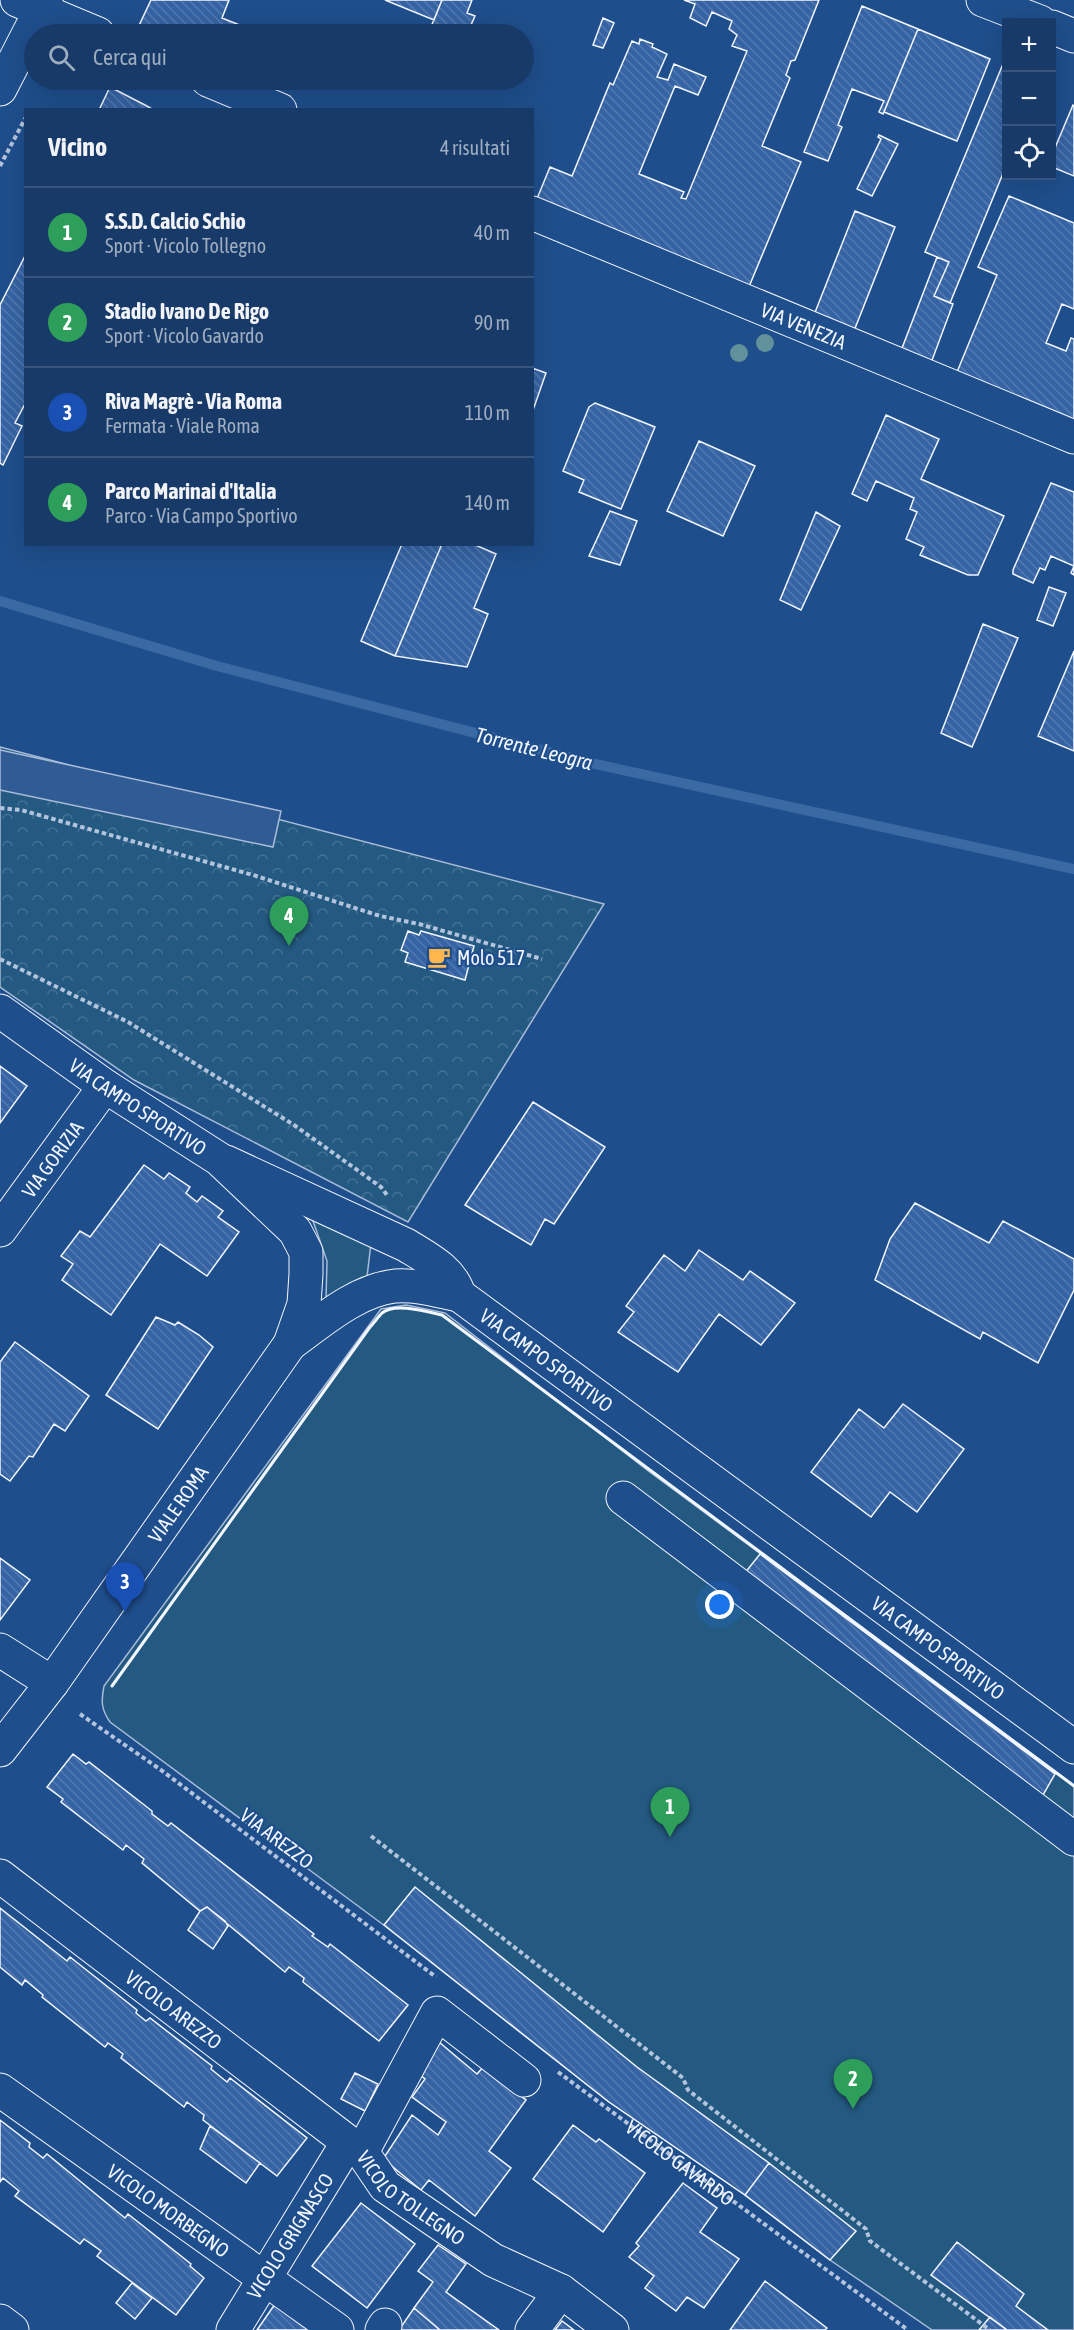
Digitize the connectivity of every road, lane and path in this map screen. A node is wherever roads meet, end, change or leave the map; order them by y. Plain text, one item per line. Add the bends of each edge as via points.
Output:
1 (983, 0) edge
2 (35, 3) edge
3 (1030, 18) edge
4 (26, 24) edge
5 (78, 24) edge
6 (1056, 29) edge
7 (24, 30) edge
8 (1074, 36) edge
9 (0, 89) edge
10 (232, 90) edge
11 (275, 108) edge
12 (24, 121) edge
13 (0, 166) edge
14 (534, 214) edge
15 (1074, 436) edge
16 (0, 807) edge
17 (0, 958) edge
18 (542, 959) dead end
19 (0, 1011) edge
20 (105, 1086) junction
21 (219, 1159) junction
22 (389, 1198) dead end
23 (0, 1230) edge
24 (459, 1295) junction
25 (290, 1344) junction
26 (623, 1498) dead end
27 (0, 1650) edge
28 (52, 1683) junction
29 (80, 1714) dead end
30 (1074, 1747) edge
31 (0, 1750) edge
32 (371, 1836) dead end
33 (1074, 1839) edge
34 (0, 1876) edge
35 (445, 1983) dead end
36 (558, 2071) dead end
37 (524, 2080) dead end
38 (0, 2090) edge
39 (348, 2142) joint
40 (264, 2277) junction
41 (561, 2291) junction
42 (0, 2321) edge
43 (12, 2330) edge
44 (233, 2330) edge
45 (337, 2330) edge
46 (532, 2330) edge
47 (612, 2330) edge
48 (908, 2330) edge
49 (990, 2330) edge

1 - 3 street
2 - 4 street
2 - 5 street
6 - 8 street
7 - 9 street
10 - 11 street
12 - 13 path
14 - 15 street, VIA VENEZIA
16 - 18 path
17 - 22 path via 128,1022 294,1125 381,1187
19 - 20 street, VIA CAMPO SPORTIVO
20 - 21 street, VIA CAMPO SPORTIVO
20 - 23 street, VIA GORIZIA
21 - 24 street, VIA CAMPO SPORTIVO via 406,1245 448,1274
21 - 25 street via 296,1232 306,1252 304,1304
24 - 25 street via 396,1286 377,1291 353,1300
24 - 30 street, VIA CAMPO SPORTIVO
25 - 28 street, VIALE ROMA
26 - 33 street
27 - 28 street
28 - 31 street, VIALE ROMA
29 - 35 path, VIA AREZZO
32 - 49 path via 683,2078 688,2090 866,2229 870,2241
34 - 39 street, VICOLO AREZZO
36 - 48 path, VICOLO GAVARDO
37 - 41 street, VICOLO TOLLEGNO via 437,2013 362,2152 385,2186 493,2260
38 - 40 street, VICOLO MORBEGNO
39 - 40 street, VICOLO GRIGNASCO
40 - 44 street, VICOLO GRIGNASCO
40 - 45 street, VICOLO MORBEGNO
41 - 46 street
41 - 47 street
42 - 43 street

